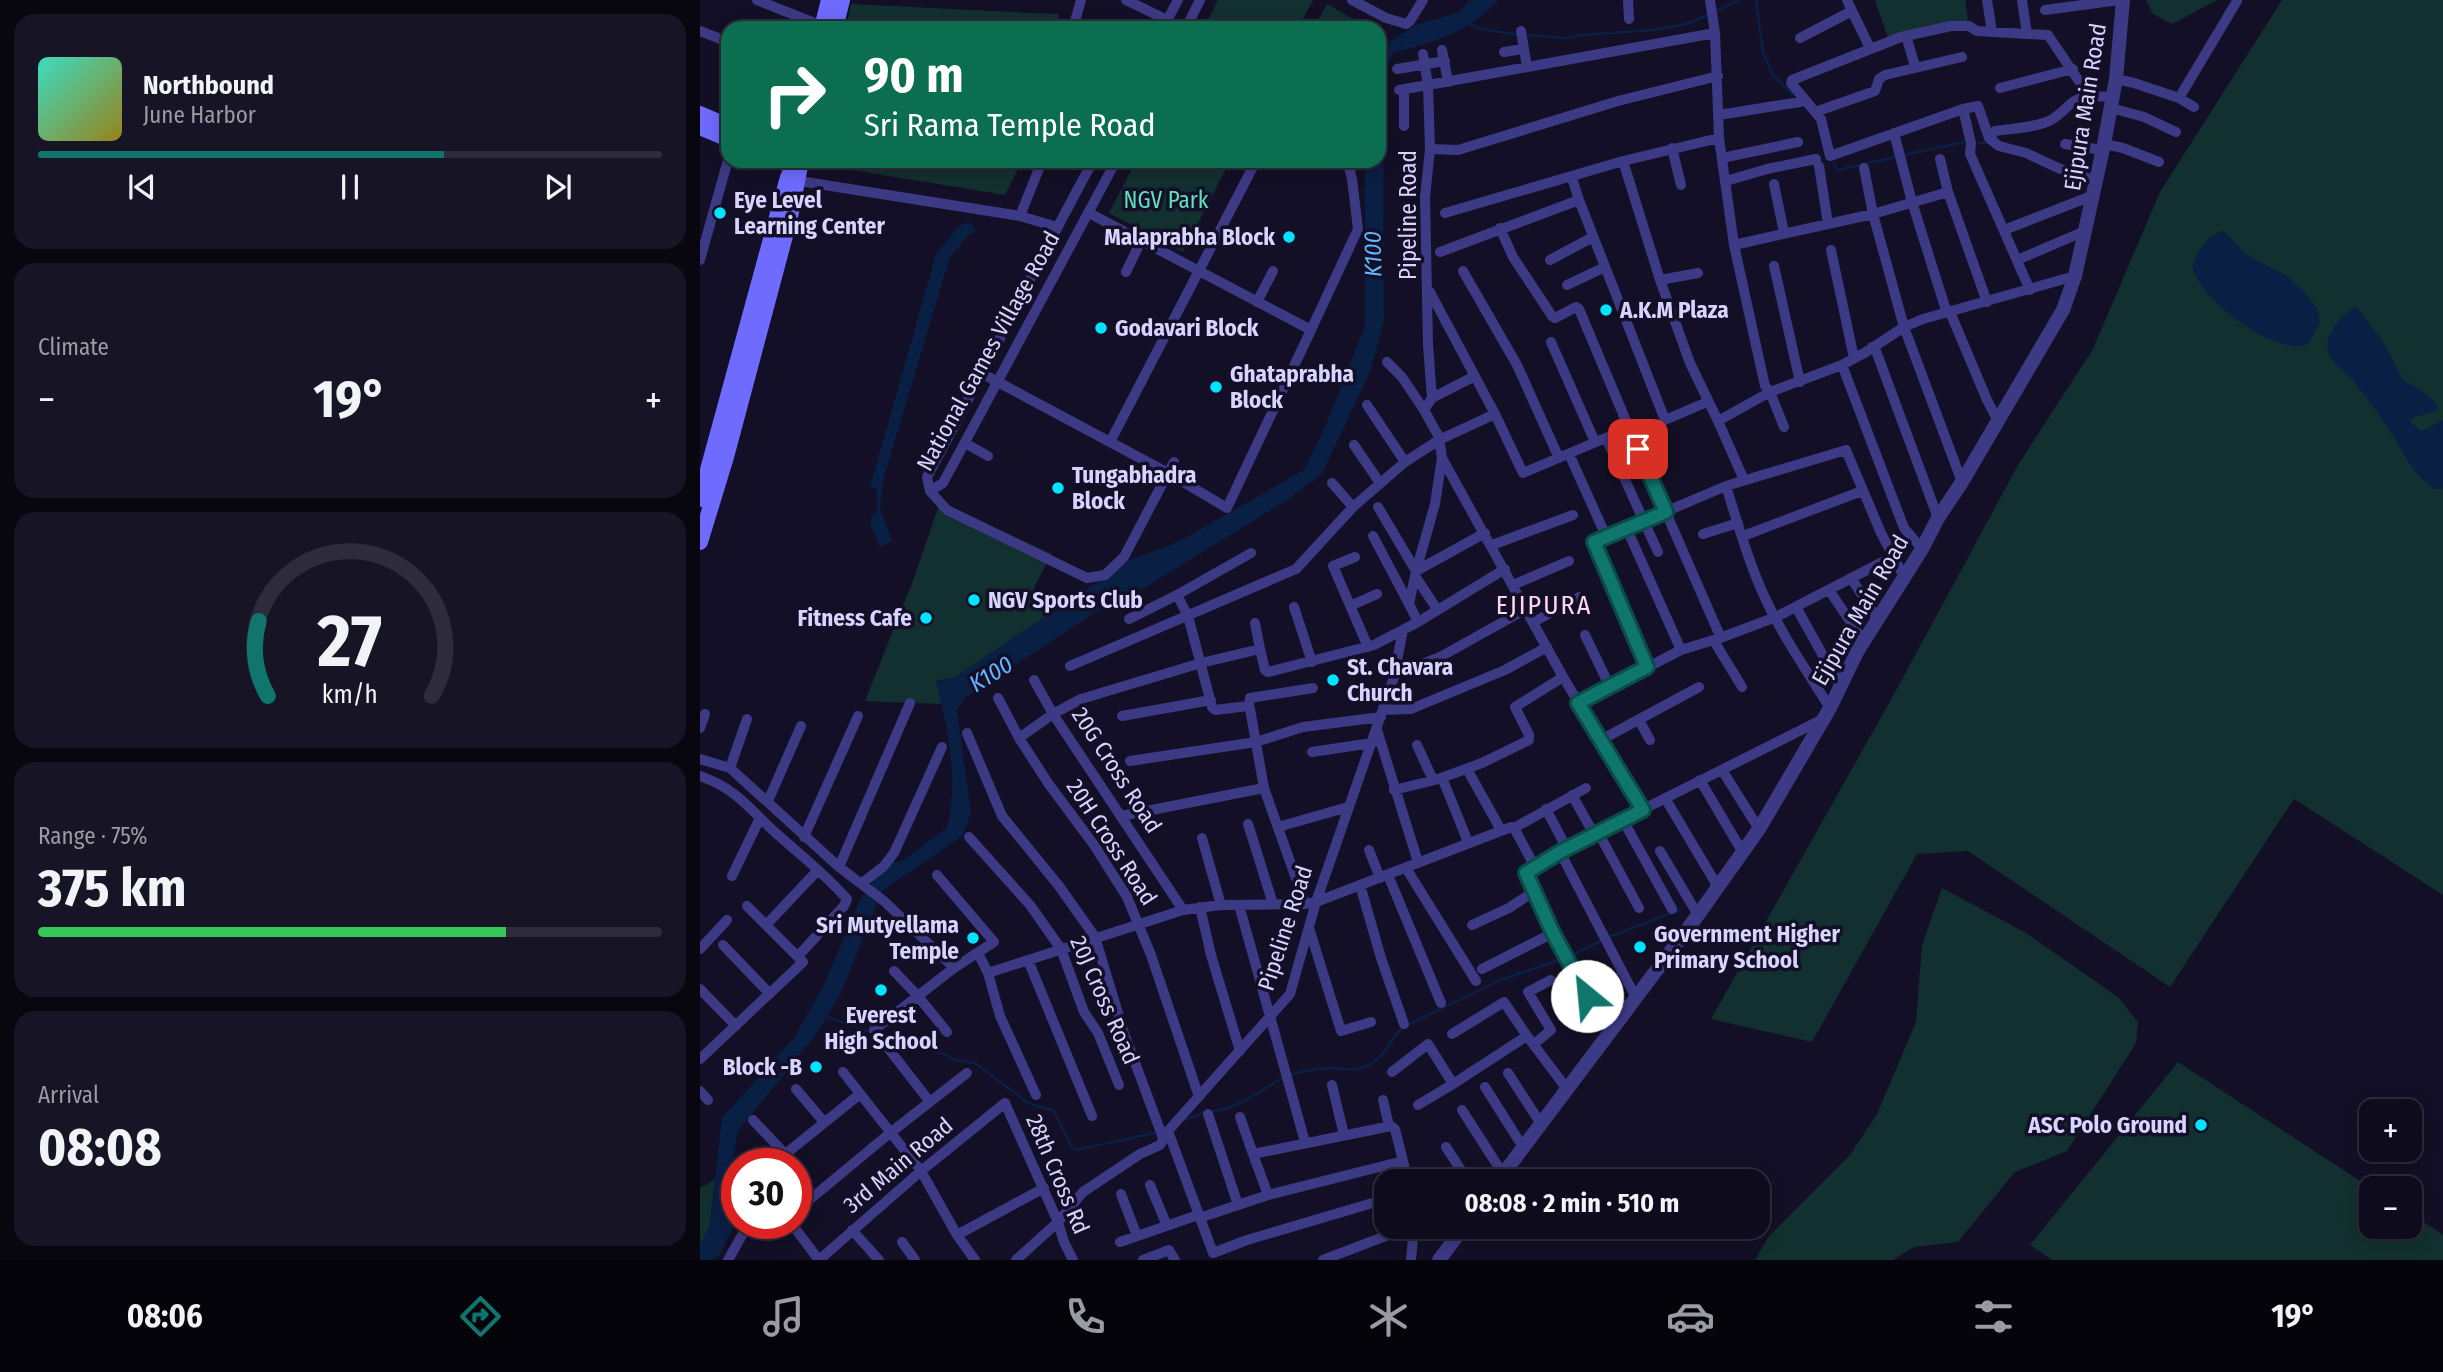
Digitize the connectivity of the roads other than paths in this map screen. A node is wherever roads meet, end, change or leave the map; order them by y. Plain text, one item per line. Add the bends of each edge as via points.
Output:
1 (757, 0) edge
2 (829, 0) edge
3 (842, 0) edge
4 (1082, 0) edge
5 (1126, 0) edge
6 (1178, 0) edge
7 (1200, 0) edge
8 (1352, 0) edge
9 (1423, 0) edge
10 (1628, 0) edge
11 (1710, 0) edge
12 (1987, 0) edge
13 (2022, 0) edge
14 (2121, 0) edge
15 (2237, 1) edge
16 (2073, 3) edge
17 (1849, 5) edge
18 (2045, 10) dead end
19 (1629, 19) dead end
20 (811, 21) edge
21 (827, 21) edge
22 (830, 21) edge
23 (1075, 21) edge
24 (1160, 21) edge
25 (1167, 21) edge
26 (1190, 21) edge
27 (1521, 31) dead end
28 (700, 32) edge
29 (1992, 32) junction
30 (1715, 33) junction
31 (2027, 34) junction
32 (1906, 36) junction
33 (1800, 38) dead end
34 (721, 40) edge
35 (1870, 48) junction
36 (1523, 49) junction
37 (1504, 52) dead end
38 (1962, 57) dead end
39 (1424, 59) junction
40 (1915, 66) junction
41 (1527, 67) junction
42 (1397, 69) dead end
43 (2073, 69) junction
44 (1717, 76) junction
45 (2116, 79) junction
46 (1448, 82) junction
47 (1428, 86) junction
48 (2000, 88) dead end
49 (2088, 95) junction
50 (2179, 98) junction
51 (1806, 101) junction
52 (2112, 102) junction
53 (2194, 107) dead end
54 (1963, 109) junction
55 (1815, 112) junction
56 (700, 114) edge
57 (1719, 115) junction
58 (721, 123) edge
59 (1404, 126) dead end
60 (700, 127) edge
61 (1894, 132) junction
62 (2176, 132) dead end
63 (721, 136) edge
64 (1718, 138) junction
65 (1989, 138) junction
66 (1798, 142) dead end
67 (2065, 144) dead end
68 (2103, 147) junction
69 (1672, 148) junction
70 (1430, 149) junction
71 (1722, 158) junction
72 (1822, 159) junction
73 (1940, 159) dead end
74 (1623, 162) junction
75 (2159, 162) dead end
76 (1864, 167) dead end
77 (725, 168) edge
78 (792, 168) edge
79 (1039, 168) edge
80 (1089, 168) edge
81 (1112, 168) edge
82 (1252, 168) edge
83 (1349, 168) edge
84 (1572, 178) junction
85 (1726, 181) junction
86 (1774, 184) dead end
87 (1681, 185) dead end
88 (2095, 188) junction
89 (1948, 192) junction
90 (1579, 200) junction
91 (1912, 202) junction
92 (1089, 213) junction
93 (1445, 213) dead end
94 (1873, 214) junction
95 (1020, 216) junction
96 (1828, 224) junction
97 (705, 226) edge
98 (1057, 228) junction
99 (1500, 228) junction
100 (2004, 230) junction
101 (2085, 231) junction
102 (1784, 233) junction
103 (1593, 237) junction
104 (1141, 241) junction
105 (1734, 244) junction
106 (1831, 250) dead end
107 (1440, 253) dead end
108 (700, 260) edge
109 (1550, 260) dead end
110 (2017, 260) junction
111 (1774, 266) dead end
112 (1605, 267) junction
113 (1199, 271) junction
114 (1273, 271) dead end
115 (1464, 271) dead end
116 (1126, 272) dead end
117 (1698, 273) dead end
118 (2075, 276) junction
119 (1660, 280) junction
120 (1567, 285) dead end
121 (1428, 290) junction
122 (2030, 290) junction
123 (1257, 302) junction
124 (1987, 302) junction
125 (1950, 312) junction
126 (1903, 327) junction
127 (1311, 330) junction
128 (1551, 342) dead end
129 (1872, 348) junction
130 (1854, 358) junction
131 (1387, 362) dead end
132 (1842, 365) junction
133 (981, 373) junction
134 (1475, 376) junction
135 (998, 382) junction
136 (1800, 382) junction
137 (1770, 392) junction
138 (1432, 398) junction
139 (1707, 402) junction
140 (1367, 405) dead end
141 (1423, 410) junction
142 (1496, 414) junction
143 (1718, 421) junction
144 (1998, 421) junction
145 (1784, 427) dead end
146 (1629, 428) junction
147 (1439, 440) junction
148 (1601, 440) junction
149 (1110, 442) junction
150 (965, 443) junction
151 (1354, 445) dead end
152 (713, 452) edge
153 (988, 456) dead end
154 (1564, 456) junction
155 (1442, 458) junction
156 (1174, 462) dead end
157 (1405, 463) junction
158 (1168, 473) junction
159 (1744, 480) junction
160 (1962, 482) junction
161 (1332, 483) dead end
162 (1380, 483) junction
163 (1726, 486) junction
164 (930, 491) junction
165 (1862, 491) junction
166 (700, 499) edge
167 (1378, 507) dead end
168 (1353, 508) junction
169 (1666, 512) junction
170 (1573, 515) dead end
171 (1938, 519) junction
172 (703, 521) edge
173 (1644, 521) junction
174 (1738, 523) junction
175 (1626, 527) junction
176 (1485, 533) junction
177 (1703, 534) dead end
178 (1373, 536) dead end
179 (1606, 536) junction
180 (1743, 536) junction
181 (700, 542) edge
182 (1492, 545) junction
183 (1922, 549) junction
184 (1658, 552) dead end
185 (1251, 553) dead end
186 (1894, 556) junction
187 (1355, 557) dead end
188 (1569, 561) dead end
189 (1505, 569) junction
190 (1415, 573) junction
191 (1904, 577) junction
192 (1851, 578) junction
193 (1513, 584) junction
194 (1829, 590) junction
195 (1377, 594) dead end
196 (1177, 595) junction
197 (1579, 597) dead end
198 (1409, 604) junction
199 (1350, 606) junction
200 (1294, 607) dead end
201 (1796, 607) junction
202 (1437, 609) junction
203 (1526, 609) junction
204 (1188, 617) junction
205 (1776, 617) junction
206 (1129, 619) dead end
207 (1878, 620) junction
208 (1418, 622) junction
209 (1534, 622) junction
210 (1255, 623) dead end
211 (1403, 630) junction
212 (1585, 635) dead end
213 (1717, 640) junction
214 (1864, 642) junction
215 (1368, 647) junction
216 (1547, 647) junction
217 (1260, 649) junction
218 (1681, 650) junction
219 (1312, 662) junction
220 (1201, 663) junction
221 (1070, 666) dead end
222 (1647, 667) junction
223 (1395, 674) junction
224 (1563, 677) junction
225 (1034, 680) dead end
226 (1840, 686) junction
227 (1610, 687) junction
228 (1699, 687) dead end
229 (1742, 687) dead end
230 (1313, 688) dead end
231 (998, 698) dead end
232 (1211, 700) junction
233 (910, 703) dead end
234 (1578, 703) junction
235 (1249, 707) junction
236 (1828, 713) junction
237 (705, 714) dead end
238 (1053, 714) junction
239 (1382, 714) junction
240 (858, 716) dead end
241 (1122, 716) dead end
242 (747, 719) dead end
243 (1639, 720) junction
244 (801, 726) dead end
245 (700, 728) edge
246 (1377, 730) junction
247 (967, 733) dead end
248 (1019, 738) junction
249 (1650, 740) dead end
250 (1599, 741) junction
251 (1256, 742) junction
252 (1372, 743) junction
253 (1418, 745) dead end
254 (942, 747) dead end
255 (1312, 752) dead end
256 (700, 759) edge
257 (1130, 761) dead end
258 (730, 768) junction
259 (1467, 769) junction
260 (1722, 769) junction
261 (700, 776) edge
262 (1438, 779) junction
263 (1700, 780) junction
264 (1264, 788) junction
265 (1586, 788) dead end
266 (1394, 790) junction
267 (1573, 795) junction
268 (1665, 798) junction
269 (768, 801) junction
270 (1348, 807) junction
271 (1546, 809) junction
272 (1643, 810) junction
273 (1121, 816) junction
274 (760, 818) junction
275 (1623, 820) junction
276 (1248, 824) dead end
277 (1278, 827) junction
278 (1514, 828) junction
279 (1759, 829) junction
280 (1501, 830) junction
281 (1596, 833) junction
282 (969, 836) dead end
283 (804, 837) junction
284 (1202, 838) dead end
285 (1468, 842) junction
286 (1369, 850) dead end
287 (1564, 850) junction
288 (1660, 851) dead end
289 (1743, 853) junction
290 (1418, 862) junction
291 (839, 867) junction
292 (1535, 867) junction
293 (1406, 868) junction
294 (818, 870) junction
295 (937, 875) dead end
296 (732, 876) dead end
297 (1384, 876) junction
298 (1360, 885) junction
299 (865, 886) junction
300 (1718, 887) junction
301 (1533, 892) junction
302 (1310, 903) junction
303 (1273, 904) junction
304 (1221, 905) junction
305 (1239, 905) junction
306 (747, 906) dead end
307 (1200, 907) junction
308 (1639, 908) dead end
309 (1672, 909) dead end
310 (1183, 910) junction
311 (1698, 915) junction
312 (727, 920) dead end
313 (1139, 923) junction
314 (767, 924) junction
315 (1472, 925) dead end
316 (1309, 928) junction
317 (1553, 933) junction
318 (1096, 937) junction
319 (723, 945) dead end
320 (1062, 948) junction
321 (700, 949) edge
322 (978, 953) junction
323 (799, 955) junction
324 (1028, 960) junction
325 (954, 968) junction
326 (1482, 968) dead end
327 (894, 971) dead end
328 (988, 974) junction
329 (1551, 980) dead end
330 (1476, 981) dead end
331 (700, 989) edge
332 (770, 994) junction
333 (917, 995) junction
334 (1636, 998) junction
335 (1441, 1003) dead end
336 (1270, 1019) junction
337 (1371, 1022) dead end
338 (1405, 1024) dead end
339 (736, 1026) junction
340 (1612, 1029) junction
341 (947, 1032) dead end
342 (1452, 1034) dead end
343 (1531, 1040) junction
344 (1240, 1051) junction
345 (700, 1059) edge
346 (843, 1072) dead end
347 (1392, 1072) dead end
348 (967, 1073) dead end
349 (1508, 1073) dead end
350 (1453, 1084) junction
351 (1119, 1085) dead end
352 (1332, 1085) dead end
353 (1485, 1087) dead end
354 (796, 1089) dead end
355 (1567, 1089) junction
356 (700, 1091) edge
357 (860, 1094) junction
358 (1036, 1095) dead end
359 (1199, 1097) junction
360 (708, 1100) dead end
361 (1383, 1100) dead end
362 (930, 1102) junction
363 (1005, 1103) joint
364 (1418, 1105) dead end
365 (1462, 1110) dead end
366 (1208, 1114) dead end
367 (1092, 1116) dead end
368 (1240, 1116) dead end
369 (753, 1120) dead end
370 (824, 1122) junction
371 (1541, 1124) junction
372 (1389, 1126) junction
373 (890, 1133) junction
374 (1165, 1134) junction
375 (1344, 1135) junction
376 (1305, 1142) junction
377 (1446, 1147) dead end
378 (1523, 1147) junction
379 (779, 1148) edge
380 (792, 1148) edge
381 (1253, 1154) junction
382 (1404, 1161) junction
383 (1406, 1169) edge
384 (1460, 1169) edge
385 (1495, 1169) edge
386 (1507, 1169) edge
387 (920, 1171) junction
388 (1150, 1185) dead end
389 (1044, 1188) junction
390 (1121, 1194) dead end
391 (1268, 1195) junction
392 (812, 1198) edge
393 (1374, 1203) edge
394 (1238, 1205) junction
395 (1199, 1217) junction
396 (1058, 1222) junction
397 (1162, 1228) junction
398 (852, 1230) junction
399 (957, 1235) junction
400 (1138, 1236) junction
401 (740, 1239) edge
402 (803, 1239) edge
403 (1379, 1239) edge
404 (1411, 1239) edge
405 (1455, 1239) edge
406 (902, 1242) dead end
407 (1120, 1242) dead end
408 (1172, 1255) edge
409 (728, 1260) edge
410 (819, 1260) edge
411 (879, 1260) edge
412 (915, 1260) edge
413 (975, 1260) edge
414 (1016, 1260) edge
415 (1073, 1260) edge
416 (1143, 1260) edge
417 (1322, 1260) edge
418 (1411, 1260) edge
419 (1440, 1260) edge

1 - 20 street
2 - 21 main road
3 - 22 main road
4 - 23 street
5 - 24 street
6 - 25 street
7 - 26 street
8 - 9 street via 1402,24 1410,21
10 - 19 street
11 - 30 street
12 - 29 street
13 - 31 street
14 - 16 street
14 - 45 street, Ejipura Main Road
15 - 50 street
16 - 18 street
17 - 33 street
17 - 35 street
27 - 36 street
28 - 34 street
29 - 31 street
29 - 32 street via 1951,26
30 - 41 street
30 - 44 street
31 - 43 street via 2048,35
32 - 35 street
32 - 40 street
35 - 51 street via 1792,80
36 - 37 street
36 - 41 street
38 - 40 street
39 - 42 street
39 - 46 street via 1443,56
39 - 47 street, Pipeline Road
40 - 55 street via 1885,75 1875,91
41 - 46 street
43 - 48 street
43 - 49 street
44 - 57 street
44 - 70 street via 1458,150
45 - 50 street
45 - 52 street, Ejipura Main Road
46 - 47 street
47 - 59 street via 1402,89
47 - 70 street, Pipeline Road
49 - 52 street
49 - 65 street via 2076,98 2042,124 1995,131
50 - 53 street
51 - 55 street
51 - 57 street
52 - 62 street
52 - 68 street, Ejipura Main Road
54 - 61 street
54 - 65 street via 1979,107
54 - 100 street via 1970,155
55 - 72 street via 1821,119
56 - 58 main road
57 - 64 street
60 - 63 main road
61 - 72 street
61 - 91 street
64 - 69 street
64 - 71 street
65 - 88 street
66 - 71 street
67 - 68 street
68 - 75 street via 2123,148
68 - 88 street, Ejipura Main Road
69 - 74 street
69 - 87 street
70 - 121 street, Pipeline Road via 1425,197
71 - 85 street
72 - 85 street
72 - 96 street
73 - 89 street
74 - 84 street
74 - 119 street
76 - 94 street
77 - 97 street
78 - 95 street
78 - 152 main road
79 - 95 street
80 - 98 street, National Games Village Road
81 - 92 street, National Games Village Road
82 - 113 street
83 - 127 street via 1357,229
84 - 90 street
84 - 93 street
85 - 105 street
86 - 102 street
88 - 100 street
88 - 101 street, Ejipura Main Road
89 - 91 street
89 - 124 street
90 - 99 street
90 - 103 street
91 - 94 street
91 - 125 street
92 - 104 street
92 - 135 street, National Games Village Road
94 - 96 street
94 - 126 street
95 - 98 street
96 - 102 street
97 - 108 street
98 - 133 street, National Games Village Road
99 - 107 street
99 - 146 street via 1513,257 1552,316 1579,309
100 - 110 street
101 - 110 street
101 - 118 street, Ejipura Main Road
102 - 105 street
103 - 109 street
103 - 112 street
104 - 113 street
104 - 116 street
105 - 137 street
106 - 130 street
110 - 122 street
111 - 136 street
112 - 120 street
112 - 139 street via 1665,420
113 - 123 street
113 - 149 street
114 - 123 street
115 - 154 street
117 - 119 street
118 - 122 street
118 - 144 street, Ejipura Main Road via 2063,310
119 - 139 street
121 - 134 street
121 - 138 street, Pipeline Road
122 - 124 street
123 - 127 street
124 - 125 street
125 - 126 street
125 - 144 street
126 - 129 street
126 - 160 street
127 - 158 street via 1227,508
128 - 148 street
129 - 130 street
129 - 171 street
130 - 132 street
131 - 141 street
132 - 136 street
132 - 183 street via 1904,528
133 - 135 street
133 - 164 street, National Games Village Road via 927,477
134 - 138 street
134 - 142 street
135 - 149 street
135 - 150 street, National Games Village Road
136 - 137 street
137 - 143 street
137 - 145 street
138 - 141 street
139 - 143 street
140 - 157 street
141 - 147 street
142 - 147 street
142 - 154 street via 1523,473
143 - 159 street
144 - 160 street, Ejipura Main Road
146 - 148 street
146 - 169 street
147 - 155 street
147 - 157 street
148 - 154 street
148 - 173 street
149 - 158 street
150 - 153 street
150 - 164 street, National Games Village Road via 943,483
151 - 162 street
152 - 166 main road
152 - 172 main road
154 - 179 street
155 - 176 street
155 - 190 street via 1435,504
156 - 158 street
157 - 162 street
158 - 164 street via 1124,557 1105,575 1087,578 947,510
159 - 163 street
159 - 165 street via 1846,450
160 - 171 street, Ejipura Main Road
161 - 168 street
162 - 168 street
163 - 169 street
163 - 174 street
165 - 180 street
165 - 186 street
167 - 190 street
168 - 204 street via 1296,569
169 - 173 street
169 - 213 street
170 - 182 street
171 - 183 street, Ejipura Main Road
172 - 181 main road
173 - 175 street
173 - 184 street
174 - 177 street
174 - 180 street
175 - 179 street
175 - 218 street
176 - 182 street
176 - 190 street
178 - 198 street
179 - 222 street via 1594,544
180 - 205 street
182 - 189 street
183 - 191 street, Ejipura Main Road
185 - 196 street
186 - 191 street
186 - 192 street
187 - 199 street via 1333,566
188 - 193 street
189 - 193 street
189 - 202 street
190 - 198 street
190 - 202 street
191 - 207 street, Ejipura Main Road
192 - 194 street
192 - 207 street
193 - 203 street
194 - 201 street
194 - 214 street
195 - 199 street
196 - 204 street
196 - 206 street
197 - 209 street
198 - 208 street
199 - 215 street
200 - 219 street
201 - 205 street
201 - 226 street
202 - 208 street
203 - 209 street
203 - 223 street via 1440,657
204 - 220 street
204 - 221 street
205 - 213 street
205 - 236 street
207 - 214 street, Ejipura Main Road
208 - 211 street
209 - 216 street
210 - 217 street
211 - 215 street
211 - 223 street, Pipeline Road
212 - 227 street
213 - 218 street
213 - 229 street
214 - 226 street, Ejipura Main Road
215 - 219 street
216 - 224 street
216 - 239 street via 1433,701
217 - 219 street via 1268,672
217 - 220 street, 20G Cross Road
218 - 222 street
220 - 232 street
220 - 238 street, 20G Cross Road via 1081,699
222 - 227 street
223 - 239 street, Pipeline Road
224 - 234 street
224 - 259 street via 1515,707 1529,740
225 - 238 street
226 - 236 street, Ejipura Main Road
227 - 234 street
228 - 243 street
230 - 235 street via 1250,698
231 - 248 street, 20H Cross Road
232 - 235 street via 1215,710
232 - 241 street
233 - 291 street
234 - 250 street
235 - 251 street
236 - 260 street
236 - 279 street, Ejipura Main Road
237 - 245 street
238 - 248 street
238 - 273 street, 20G Cross Road
239 - 246 street, Pipeline Road
239 - 251 street via 1303,727
240 - 283 street
242 - 258 street
243 - 249 street
243 - 250 street
244 - 269 street
246 - 252 street, Pipeline Road
246 - 266 street
247 - 318 street via 1002,816
248 - 313 street, 20H Cross Road via 1117,881
250 - 272 street
251 - 257 street
251 - 264 street
252 - 255 street
252 - 270 street, Pipeline Road
253 - 262 street
254 - 299 street via 894,853
256 - 258 street
258 - 269 street
259 - 262 street
259 - 280 street
260 - 263 street
260 - 279 street
261 - 274 street via 741,797
262 - 266 street
262 - 285 street
263 - 268 street
263 - 289 street
264 - 273 street
264 - 277 street
265 - 267 street
266 - 290 street
267 - 271 street
267 - 281 street
268 - 272 street
268 - 300 street
269 - 283 street
270 - 277 street
270 - 302 street, Pipeline Road
271 - 278 street
271 - 287 street
272 - 275 street
273 - 310 street, 20G Cross Road
274 - 294 street
274 - 296 street
275 - 281 street
275 - 309 street
276 - 303 street
277 - 302 street
278 - 280 street
278 - 292 street
279 - 289 street, Ejipura Main Road
280 - 285 street
281 - 287 street
281 - 308 street
282 - 320 street, 20J Cross Road
283 - 291 street
284 - 304 street
285 - 290 street
286 - 297 street
287 - 292 street
287 - 334 street
288 - 311 street
289 - 300 street, Ejipura Main Road
290 - 293 street
291 - 299 street
292 - 301 street via 1526,873
293 - 297 street
293 - 330 street
294 - 314 street
294 - 323 street via 847,901
295 - 322 street via 994,942
297 - 298 street
297 - 335 street
298 - 302 street
298 - 338 street
299 - 325 street
300 - 311 street, Ejipura Main Road
301 - 315 street
301 - 317 street
302 - 303 street
302 - 316 street, Pipeline Road
303 - 305 street
304 - 305 street
304 - 307 street
305 - 336 street
306 - 314 street
307 - 310 street
307 - 344 street
310 - 313 street
311 - 334 street, Ejipura Main Road
312 - 321 street
313 - 318 street
313 - 359 street, 20H Cross Road
314 - 323 street
316 - 336 street, Pipeline Road via 1290,994
316 - 337 street via 1341,1031
317 - 326 street
317 - 340 street via 1587,996
318 - 320 street
318 - 374 street via 1124,1033
319 - 332 street
320 - 324 street
320 - 351 street, 20J Cross Road via 1084,1012 1098,1032
322 - 325 street
322 - 328 street
323 - 332 street via 803,962
324 - 328 street
324 - 367 street
325 - 333 street
327 - 333 street
328 - 358 street via 1000,1016
329 - 343 street via 1528,992 1551,1030
331 - 339 street
332 - 339 street
333 - 341 street
333 - 362 street via 874,1030
334 - 340 street, Ejipura Main Road
336 - 344 street, Pipeline Road
336 - 376 street
339 - 345 street
340 - 355 street, Ejipura Main Road
342 - 343 street via 1504,1002
343 - 350 street
343 - 355 street
344 - 359 street, Pipeline Road
346 - 357 street
347 - 350 street via 1428,1044
348 - 362 street
349 - 371 street
350 - 364 street
352 - 375 street
353 - 378 street
354 - 370 street
355 - 371 street, Ejipura Main Road
356 - 360 street
357 - 370 street
357 - 373 street
359 - 374 street, Pipeline Road
361 - 372 street
362 - 373 street
363 - 387 street, 3rd Main Road
363 - 389 street, 28th Cross Rd
365 - 385 street
366 - 394 street
368 - 381 street
369 - 379 street
370 - 380 street
371 - 378 street, Ejipura Main Road
372 - 375 street
372 - 382 street via 1395,1129
373 - 387 street
373 - 392 street
374 - 395 street
374 - 396 street, Pipeline Road via 1160,1145 1083,1192
375 - 376 street
376 - 381 street
377 - 384 street
378 - 386 street, Ejipura Main Road
381 - 391 street
382 - 383 street
382 - 391 street
387 - 398 street, 3rd Main Road
387 - 399 street
388 - 397 street
389 - 396 street, 28th Cross Rd
389 - 399 street
390 - 400 street
391 - 394 street
393 - 395 street via 1213,1253
394 - 395 street
395 - 397 street
396 - 414 street, Pipeline Road
396 - 415 street, 28th Cross Rd
397 - 400 street
397 - 408 street
398 - 410 street, 3rd Main Road
398 - 411 street
399 - 413 street
400 - 407 street
401 - 409 street
402 - 410 street
403 - 417 street
404 - 418 street
405 - 419 street
406 - 412 street
408 - 416 street

